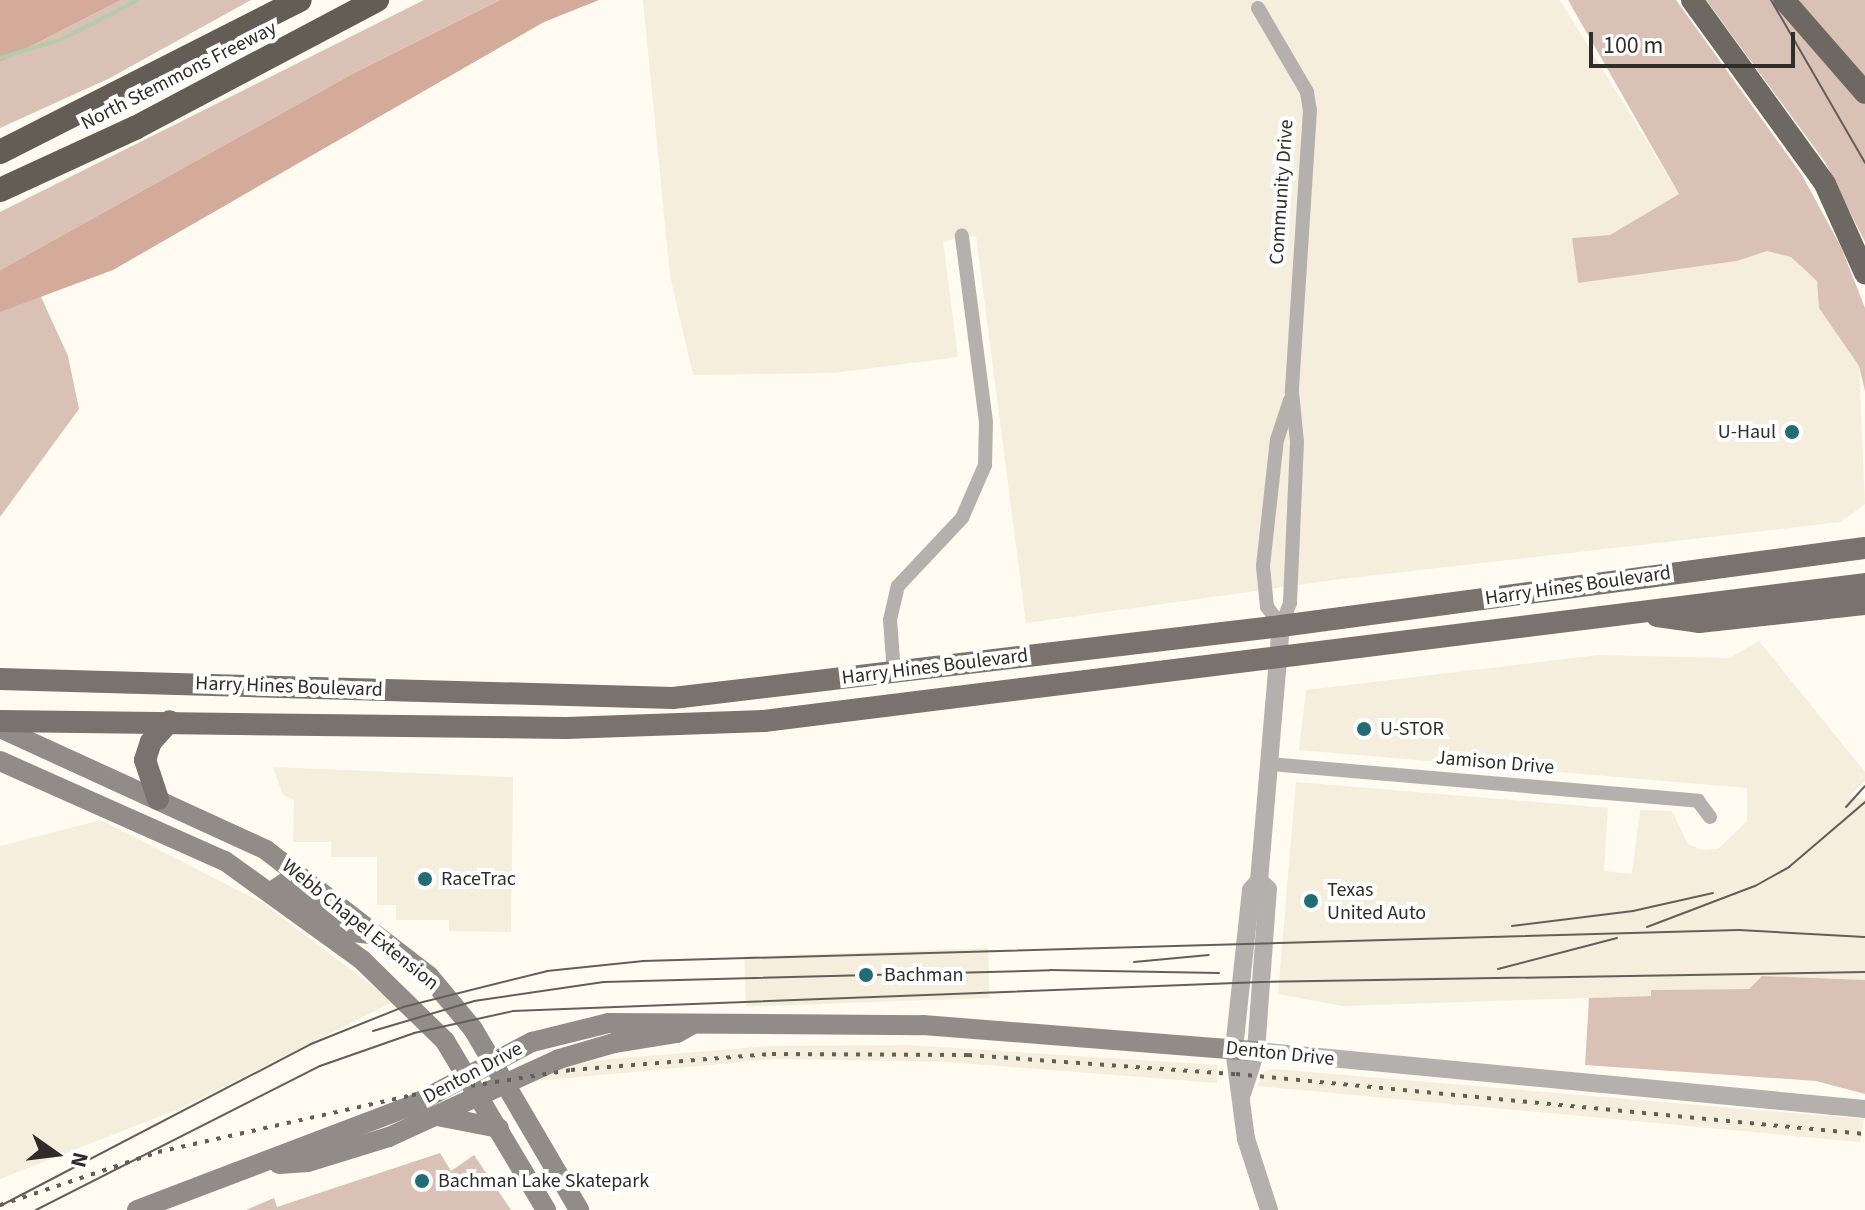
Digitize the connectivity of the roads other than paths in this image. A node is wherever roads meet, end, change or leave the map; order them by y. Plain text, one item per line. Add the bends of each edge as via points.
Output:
1 (300, 0) edge
2 (377, 0) edge
3 (1692, 0) edge
4 (1784, 0) edge
5 (1258, 8) dead end
6 (1865, 93) edge
7 (0, 152) edge
8 (0, 190) edge
9 (962, 236) dead end
10 (1865, 273) edge
11 (1292, 392) junction
12 (1865, 536) edge
13 (1854, 549) edge
14 (1674, 573) junction
15 (1865, 584) edge
16 (1865, 604) edge
17 (1677, 607) junction
18 (1645, 611) junction
19 (1281, 626) junction
20 (1280, 660) junction
21 (894, 673) junction
22 (0, 679) edge
23 (289, 686) junction
24 (567, 696) junction
25 (891, 707) junction
26 (0, 721) edge
27 (170, 721) junction
28 (288, 721) junction
29 (0, 728) edge
30 (566, 728) junction
31 (0, 761) edge
32 (1269, 764) junction
33 (158, 799) junction
34 (1710, 817) dead end
35 (1259, 881) junction
36 (271, 892) junction
37 (378, 935) junction
38 (693, 1024) junction
39 (1234, 1049) junction
40 (1256, 1051) junction
41 (492, 1060) junction
42 (466, 1075) junction
43 (504, 1083) junction
44 (1242, 1094) junction
45 (478, 1096) junction
46 (1862, 1108) edge
47 (437, 1116) junction
48 (499, 1128) junction
49 (263, 1166) junction
50 (137, 1210) edge
51 (546, 1210) edge
52 (579, 1210) edge
53 (1269, 1210) edge

1 - 7 highway, North Stemmons Freeway
2 - 8 highway, North Stemmons Freeway via 135,128
3 - 10 highway via 1825,184
4 - 6 highway
5 - 11 street, Community Drive via 1307,92 1310,110
9 - 21 street via 986,422 985,465 962,518 898,586 890,620
11 - 19 street, Community Drive via 1297,442 1290,603
11 - 19 street, Community Drive via 1277,440 1263,566 1267,607
12 - 13 main road
13 - 14 main road, Harry Hines Boulevard
14 - 17 main road
14 - 19 main road, Harry Hines Boulevard
15 - 17 main road, Harry Hines Boulevard
16 - 18 main road via 1699,622 1674,621
17 - 18 main road, Harry Hines Boulevard
18 - 20 main road, Harry Hines Boulevard
19 - 20 street, Community Drive
19 - 21 main road, Harry Hines Boulevard
20 - 25 main road, Harry Hines Boulevard
20 - 32 street, Community Drive
21 - 24 main road, Harry Hines Boulevard via 673,698
21 - 25 main road
22 - 23 main road, Harry Hines Boulevard
23 - 24 main road, Harry Hines Boulevard
23 - 28 main road
24 - 30 main road
25 - 30 main road, Harry Hines Boulevard via 764,721
26 - 27 main road, Harry Hines Boulevard
27 - 28 main road, Harry Hines Boulevard
27 - 33 main road via 157,731 145,760
28 - 30 main road, Harry Hines Boulevard
29 - 33 main road, Webb Chapel Extension
31 - 36 main road, Webb Chapel Extension via 225,861
32 - 34 street, Jamison Drive via 1698,801
32 - 35 street, Community Drive
33 - 37 main road, Webb Chapel Extension via 266,850
35 - 39 street, Community Drive via 1251,890
35 - 40 street, Community Drive via 1268,889
36 - 37 main road via 285,883 353,932
36 - 42 main road, Webb Chapel Extension via 407,999 445,1041
37 - 41 main road, Webb Chapel Extension via 429,976
38 - 39 main road, Denton Drive via 923,1025
38 - 41 main road, Denton Drive via 609,1023 532,1042
38 - 43 main road, Denton Drive via 677,1033 587,1050
39 - 40 main road, Denton Drive
39 - 44 street, Community Drive
40 - 44 street, Community Drive
40 - 46 street, Denton Drive
41 - 42 main road, Denton Drive
41 - 43 main road, Webb Chapel Extension
42 - 45 main road, Webb Chapel Extension
42 - 49 main road, Denton Drive via 411,1106
43 - 45 main road, Denton Drive
43 - 52 main road, Webb Chapel Extension
44 - 53 street, Community Drive via 1249,1154
45 - 47 main road, Denton Drive
45 - 48 main road, Webb Chapel Extension
47 - 48 main road
47 - 49 main road, Denton Drive via 308,1162
48 - 51 main road, Webb Chapel Extension
49 - 50 main road, Denton Drive

